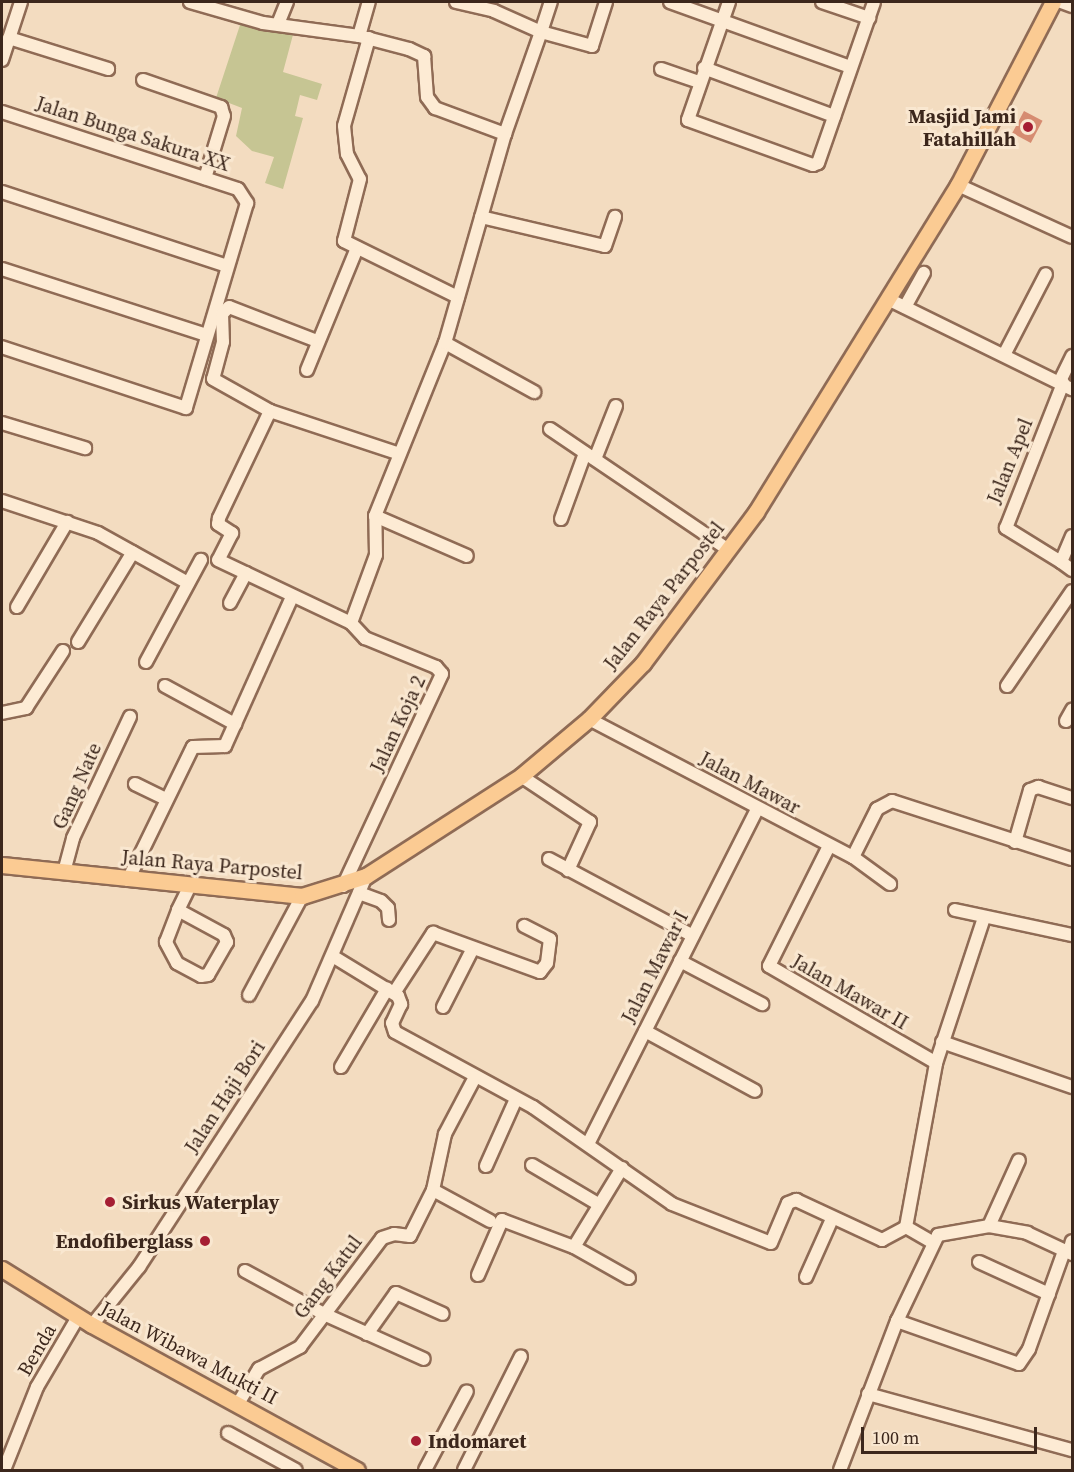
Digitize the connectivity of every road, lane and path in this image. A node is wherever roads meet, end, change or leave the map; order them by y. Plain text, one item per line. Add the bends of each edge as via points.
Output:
1 (21, 2) edge
2 (190, 2) edge
3 (287, 2) edge
4 (369, 2) edge
5 (456, 2) edge
6 (551, 2) edge
7 (606, 2) edge
8 (670, 2) edge
9 (729, 2) edge
10 (822, 2) edge
11 (874, 2) edge
12 (1053, 2) edge
13 (1061, 2) edge
14 (1072, 6) edge
15 (868, 18) junction
16 (722, 20) junction
17 (278, 24) junction
18 (541, 32) junction
19 (364, 37) junction
20 (9, 38) junction
21 (2, 60) edge
22 (851, 67) junction
23 (704, 68) junction
24 (108, 69) dead end
25 (661, 69) dead end
26 (143, 80) dead end
27 (698, 82) junction
28 (2, 112) edge
29 (834, 116) junction
30 (505, 134) junction
31 (206, 177) junction
32 (958, 184) junction
33 (2, 192) edge
34 (481, 217) junction
35 (615, 217) dead end
36 (1072, 237) edge
37 (357, 248) junction
38 (228, 266) junction
39 (2, 269) edge
40 (924, 273) dead end
41 (1046, 274) dead end
42 (458, 297) junction
43 (890, 300) junction
44 (905, 307) junction
45 (206, 335) junction
46 (317, 342) junction
47 (445, 343) junction
48 (2, 347) edge
49 (1004, 355) junction
50 (1072, 356) edge
51 (308, 370) dead end
52 (1065, 385) edge
53 (534, 392) dead end
54 (616, 406) dead end
55 (270, 411) junction
56 (2, 423) edge
57 (550, 429) dead end
58 (85, 448) dead end
59 (397, 453) junction
60 (590, 456) junction
61 (2, 501) edge
62 (375, 516) junction
63 (561, 519) dead end
64 (68, 522) junction
65 (1072, 536) edge
66 (729, 550) junction
67 (133, 552) junction
68 (467, 556) dead end
69 (201, 560) dead end
70 (1061, 562) junction
71 (1072, 570) edge
72 (246, 573) junction
73 (188, 584) junction
74 (1072, 591) edge
75 (292, 597) junction
76 (231, 603) dead end
77 (17, 607) dead end
78 (351, 623) junction
79 (78, 642) dead end
80 (63, 651) dead end
81 (146, 662) dead end
82 (165, 686) dead end
83 (1007, 686) dead end
84 (1072, 710) edge
85 (2, 713) edge
86 (130, 717) dead end
87 (589, 719) junction
88 (1066, 722) dead end
89 (235, 724) junction
90 (521, 776) junction
91 (135, 784) dead end
92 (1072, 798) edge
93 (165, 799) junction
94 (757, 810) junction
95 (1015, 842) junction
96 (829, 846) junction
97 (853, 857) junction
98 (549, 859) dead end
99 (1072, 860) edge
100 (2, 865) edge
101 (568, 870) junction
102 (64, 872) junction
103 (366, 876) junction
104 (128, 879) junction
105 (890, 884) dead end
106 (189, 886) junction
107 (343, 886) junction
108 (359, 893) junction
109 (302, 896) junction
110 (178, 910) junction
111 (956, 910) dead end
112 (984, 918) junction
113 (389, 920) dead end
114 (524, 926) dead end
115 (1072, 935) edge
116 (693, 936) junction
117 (472, 950) junction
118 (334, 957) junction
119 (680, 962) junction
120 (390, 991) junction
121 (249, 995) dead end
122 (762, 1004) dead end
123 (443, 1007) dead end
124 (645, 1031) junction
125 (942, 1042) junction
126 (936, 1063) junction
127 (341, 1067) dead end
128 (475, 1077) junction
129 (1072, 1087) edge
130 (756, 1090) dead end
131 (516, 1099) junction
132 (589, 1142) junction
133 (1019, 1160) dead end
134 (532, 1165) dead end
135 (486, 1166) dead end
136 (622, 1168) junction
137 (433, 1190) junction
138 (598, 1204) junction
139 (832, 1219) junction
140 (490, 1221) dead end
141 (988, 1226) junction
142 (906, 1227) junction
143 (932, 1242) junction
144 (574, 1247) junction
145 (1069, 1250) edge
146 (980, 1262) dead end
147 (2, 1269) edge
148 (245, 1271) dead end
149 (478, 1275) dead end
150 (806, 1277) dead end
151 (629, 1278) dead end
152 (1049, 1294) junction
153 (443, 1314) dead end
154 (326, 1315) junction
155 (85, 1321) junction
156 (897, 1321) junction
157 (367, 1334) junction
158 (521, 1356) dead end
159 (424, 1359) dead end
160 (467, 1391) dead end
161 (868, 1394) junction
162 (238, 1402) junction
163 (228, 1433) dead end
164 (1072, 1450) edge
165 (4, 1470) edge
166 (296, 1470) edge
167 (357, 1470) edge
168 (425, 1470) edge
169 (464, 1470) edge
170 (840, 1470) edge

1 - 20 street
2 - 17 street
3 - 17 street
4 - 19 street
5 - 18 street via 494,11
6 - 18 street
7 - 18 street via 592,46
8 - 16 street
9 - 16 street
10 - 15 street
11 - 15 street
12 - 32 main road, Jalan Raya Parpostel
13 - 14 street
15 - 22 street
16 - 22 street
16 - 23 street
17 - 19 street
18 - 30 street
19 - 30 street via 424,56 427,97 435,108
19 - 37 street via 344,126 347,154 360,179 344,241
20 - 21 street
20 - 24 street
22 - 29 street
23 - 27 street
23 - 29 street
25 - 27 street
26 - 31 street via 221,107 224,116
27 - 29 street via 688,110 691,124 807,165 818,164
28 - 31 street, Jalan Bunga Sakura XX
30 - 34 street
31 - 38 street, Jalan Bunga Sakura XX via 238,189 247,203
32 - 36 street
32 - 43 main road, Jalan Raya Parpostel
33 - 38 street
34 - 35 street via 605,246
34 - 42 street
37 - 42 street
37 - 46 street
38 - 45 street, Jalan Bunga Sakura XX
39 - 45 street
40 - 44 street
41 - 49 street
42 - 47 street
43 - 44 street
43 - 66 main road, Jalan Raya Parpostel
44 - 49 street
45 - 48 street, Jalan Bunga Sakura XX via 186,408
46 - 51 street
46 - 55 street via 241,309 229,307 222,314 223,342 213,380
47 - 53 street
47 - 59 street
49 - 52 street
50 - 52 street
52 - 70 street, Jalan Apel via 1006,528
54 - 60 street
55 - 59 street
55 - 72 street, Jalan Koja 2 via 218,524 232,533 218,560
56 - 58 street
57 - 60 street
59 - 62 street
60 - 63 street
60 - 66 street
61 - 64 street
62 - 68 street
62 - 78 street via 376,555
64 - 67 street
64 - 77 street
65 - 70 street
66 - 87 main road, Jalan Raya Parpostel via 643,663
67 - 73 street
67 - 79 street
69 - 73 street
70 - 71 street
72 - 75 street, Jalan Koja 2
72 - 76 street
73 - 81 street
74 - 83 street
75 - 78 street, Jalan Koja 2
75 - 89 street
78 - 107 street, Jalan Koja 2 via 364,638 436,667 441,680
80 - 85 street via 26,708
82 - 89 street
84 - 88 street
86 - 102 street, Gang Nate via 73,838
87 - 90 main road, Jalan Raya Parpostel
87 - 94 street, Jalan Mawar
89 - 93 street via 225,746 193,747
90 - 101 street via 590,822
90 - 103 main road, Jalan Raya Parpostel
91 - 93 street
92 - 95 street via 1038,787 1030,790
93 - 104 street
94 - 96 street, Jalan Mawar
94 - 116 street, Jalan Mawar I
95 - 97 street via 892,801 877,809
95 - 99 street
96 - 97 street, Jalan Mawar
96 - 126 street, Jalan Mawar II via 769,966
97 - 105 street, Jalan Mawar
98 - 101 street
100 - 102 main road, Jalan Raya Parpostel
101 - 116 street
102 - 104 main road, Jalan Raya Parpostel
103 - 107 main road, Jalan Raya Parpostel
103 - 108 street, Jalan Haji Bori
104 - 106 main road, Jalan Raya Parpostel
106 - 109 main road, Jalan Raya Parpostel
106 - 110 street
107 - 109 main road, Jalan Raya Parpostel
108 - 113 street via 381,901 388,908
108 - 118 street, Jalan Haji Bori
109 - 121 street
110 - 110 street via 224,935 227,942 208,975 201,976 171,956 166,942
111 - 112 street
112 - 115 street
112 - 125 street
114 - 117 street via 550,939 548,963 540,972
116 - 119 street, Jalan Mawar I
117 - 120 street via 430,934
117 - 123 street
118 - 120 street
118 - 155 street, Jalan Haji Bori via 312,1001 139,1267
119 - 122 street
119 - 124 street, Jalan Mawar I
120 - 127 street
120 - 128 street via 401,1000 392,1023 395,1032
124 - 130 street
124 - 132 street, Jalan Mawar I
125 - 126 street
125 - 129 street
126 - 142 street
128 - 131 street
128 - 137 street, Gang Katul via 446,1134
131 - 132 street
131 - 135 street
132 - 136 street
133 - 141 street
134 - 138 street
136 - 138 street
136 - 139 street via 672,1204 768,1242 774,1241 791,1200
137 - 140 street
137 - 154 street, Gang Katul via 410,1236 394,1233 382,1238
138 - 144 street
139 - 142 street via 882,1240
139 - 150 street
141 - 143 street via 943,1232
141 - 145 street via 1027,1233
142 - 143 street
143 - 156 street
144 - 149 street via 502,1220
144 - 151 street
145 - 152 street
146 - 152 street
147 - 155 main road, Jalan Wibawa Mukti II
148 - 154 street
152 - 156 street via 1019,1364
153 - 157 street via 396,1293
154 - 157 street
154 - 162 street, Gang Katul via 300,1347 259,1369
155 - 162 main road, Jalan Wibawa Mukti II
155 - 165 street, Benda via 37,1387
156 - 161 street
157 - 159 street
158 - 169 street
160 - 168 street
161 - 164 street
161 - 170 street
162 - 167 main road, Jalan Wibawa Mukti II
163 - 166 street

